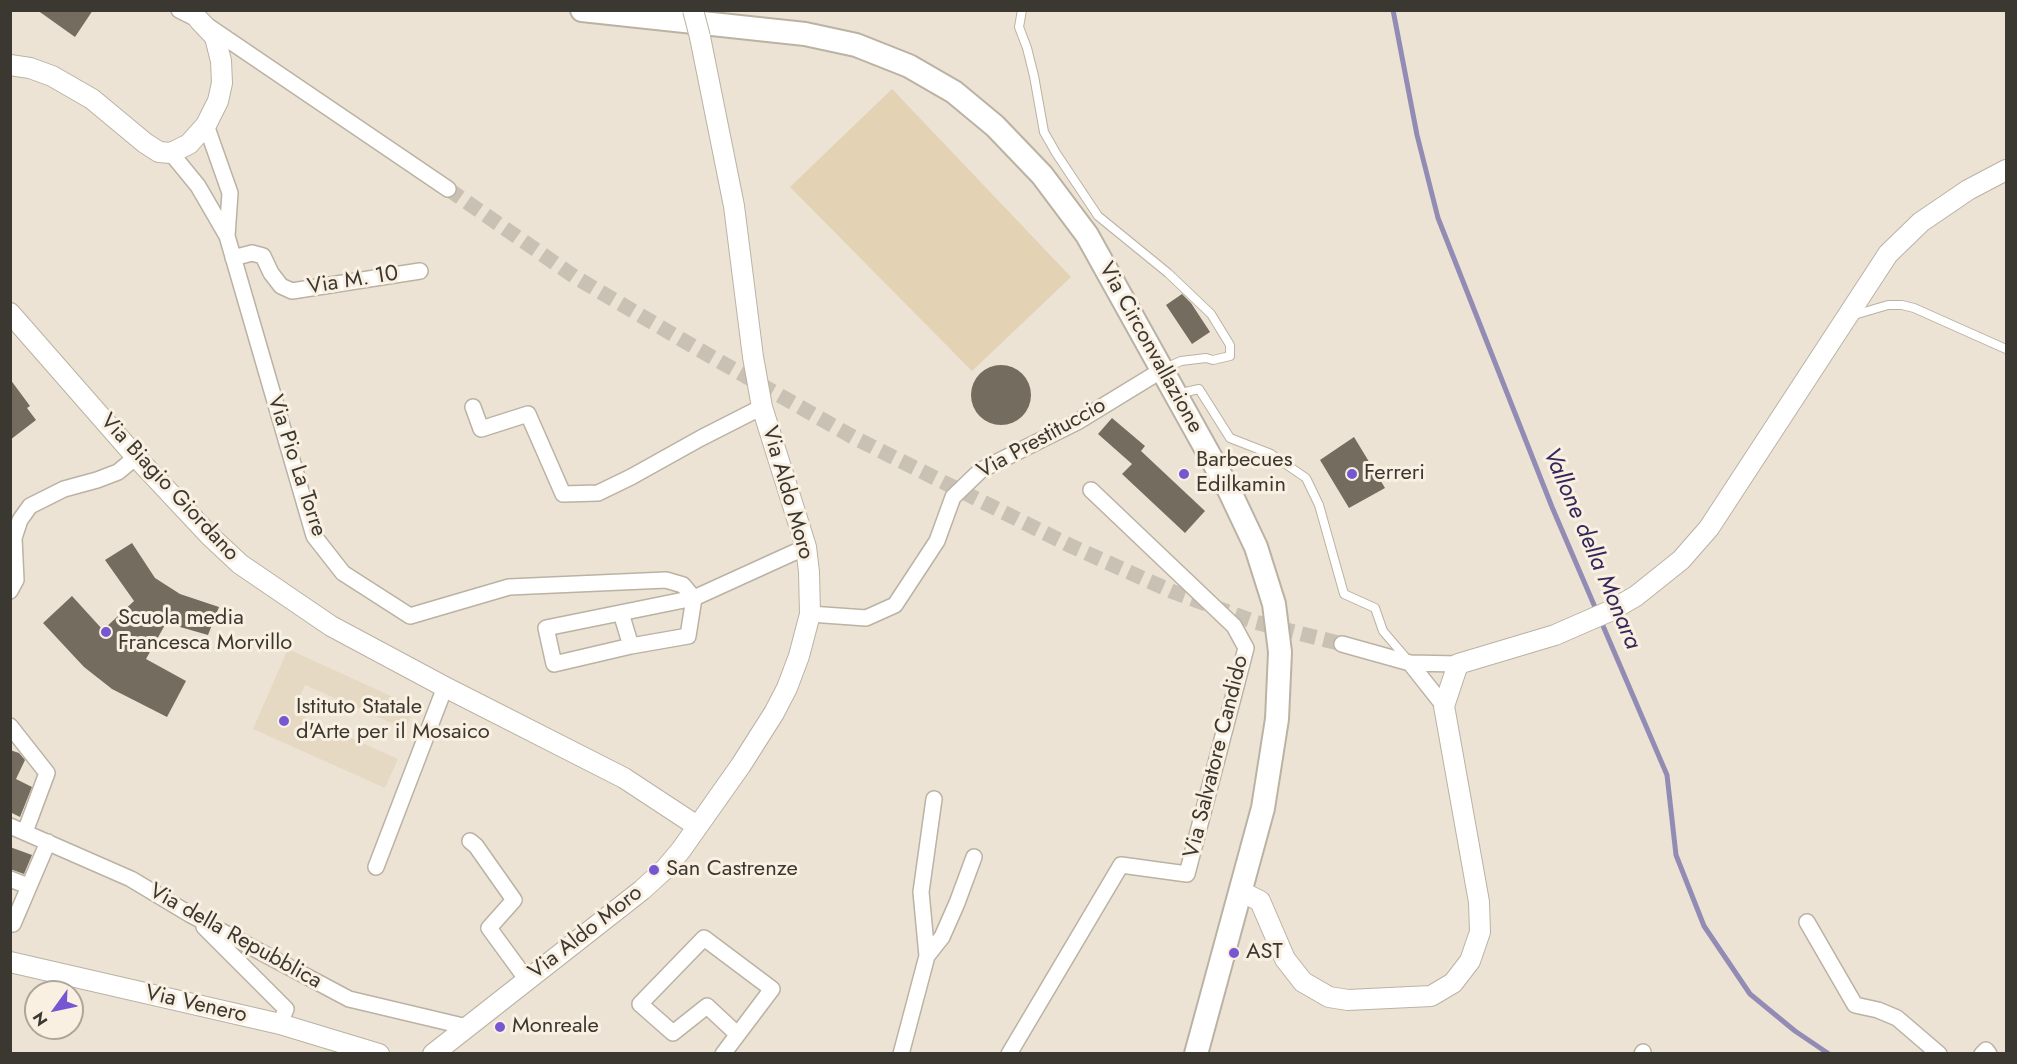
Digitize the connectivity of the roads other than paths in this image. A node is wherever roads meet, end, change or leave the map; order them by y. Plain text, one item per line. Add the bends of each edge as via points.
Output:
1 (179, 10) edge
2 (582, 10) edge
3 (693, 10) edge
4 (1022, 10) edge
5 (200, 14) edge
6 (10, 65) edge
7 (206, 124) junction
8 (171, 153) junction
9 (2007, 170) edge
10 (448, 189) tunnel mouth
11 (227, 236) junction
12 (233, 258) junction
13 (420, 271) dead end
14 (10, 313) edge
15 (1846, 318) junction
16 (2007, 349) edge
17 (1162, 370) junction
18 (1176, 395) junction
19 (474, 406) dead end
20 (762, 407) junction
21 (136, 457) junction
22 (1091, 490) dead end
23 (806, 547) junction
24 (10, 591) edge
25 (694, 598) junction
26 (621, 613) junction
27 (810, 614) junction
28 (1342, 644) tunnel mouth
29 (631, 646) junction
30 (1410, 663) junction
31 (1458, 664) junction
32 (445, 687) junction
33 (1444, 706) junction
34 (10, 726) edge
35 (934, 799) dead end
36 (10, 826) edge
37 (697, 826) junction
38 (25, 832) junction
39 (470, 841) dead end
40 (48, 842) junction
41 (974, 857) dead end
42 (376, 867) dead end
43 (10, 879) edge
44 (28, 886) junction
45 (1240, 891) junction
46 (191, 915) junction
47 (1807, 922) dead end
48 (13, 924) dead end
49 (927, 956) junction
50 (10, 962) edge
51 (527, 980) junction
52 (280, 1024) junction
53 (467, 1027) junction
54 (736, 1033) dead end
55 (379, 1053) edge
56 (433, 1053) edge
57 (723, 1053) edge
58 (900, 1053) edge
59 (1009, 1053) edge
60 (1196, 1053) edge
61 (1939, 1053) edge
62 (1982, 1053) edge
63 (1989, 1053) edge

1 - 5 street
2 - 17 main road, Via Circonvallazione via 805,34 856,45 909,66 954,92 996,126 1042,175 1087,236
3 - 20 street, Via Aldo Moro, bridge via 734,206
4 - 17 lane via 1019,27 1034,76 1044,132 1056,153 1098,216 1202,306 1230,345 1230,356 1182,361
5 - 7 street via 215,37 221,61 218,101
5 - 10 street
6 - 8 street via 52,76 92,99 145,143 159,152
7 - 8 street via 189,144
7 - 11 street via 230,193
8 - 11 street via 198,186
9 - 15 street via 1968,190 1921,222 1888,254
11 - 12 street, Via Pio La Torre
12 - 13 street, Via M. 10 via 252,253 263,256 276,279 292,291
12 - 25 street, Via Pio La Torre via 314,536 343,573 411,616 509,587 666,580 683,585
14 - 21 street, Via Biagio Giordano
15 - 16 lane via 1888,305 1902,305
15 - 31 street via 1709,528 1681,560 1610,611 1555,635
17 - 18 main road, Via Circonvallazione
17 - 27 street, Via Prestituccio via 1077,422 981,470 953,497 937,541 895,605 866,618
18 - 30 lane via 1199,389 1230,438 1271,454 1306,478 1319,505 1344,594 1375,608 1383,631
18 - 45 main road, Via Circonvallazione via 1256,547 1274,604 1279,642 1272,752 1263,808
19 - 20 street via 481,429 528,414 563,494 598,493
20 - 23 street, Via Aldo Moro
21 - 24 street via 118,472 64,489 30,506 14,538 16,580
21 - 32 street, Via Biagio Giordano via 240,564 331,626
22 - 59 street, Via Salvatore Candido via 1234,626 1246,648 1187,874 1121,865
23 - 25 street
23 - 27 street, Via Aldo Moro
25 - 26 street
25 - 29 street via 688,636
26 - 29 street
26 - 29 street via 546,627 554,664
27 - 37 street, Via Aldo Moro via 799,656 778,705
28 - 30 street
30 - 31 street
30 - 33 street
31 - 33 street
32 - 37 street, Via Biagio Giordano via 624,778
32 - 42 street
33 - 45 street via 1479,902 1480,932 1470,961 1453,983 1431,996 1348,1000 1329,997 1303,982 1285,959 1260,901
34 - 38 street via 47,773
35 - 49 street via 921,892
36 - 38 street, Via della Repubblica
37 - 51 street, Via Aldo Moro via 665,869
38 - 40 street, Via della Repubblica
39 - 51 street via 514,900 489,928
40 - 44 street
40 - 46 street, Via della Repubblica via 131,879
41 - 49 street via 942,937
43 - 44 street
44 - 48 street
45 - 60 main road, Via Circonvallazione
46 - 52 street via 286,1009
46 - 53 street, Via della Repubblica via 349,999
47 - 61 street via 1855,1005 1897,1018
49 - 58 street
50 - 52 street, Via Venero
51 - 53 street, Via Aldo Moro
52 - 55 street, Via Venero
53 - 56 street, Via Aldo Moro
54 - 57 street via 707,1006 673,1033 640,1004 704,938 772,989
62 - 63 street

